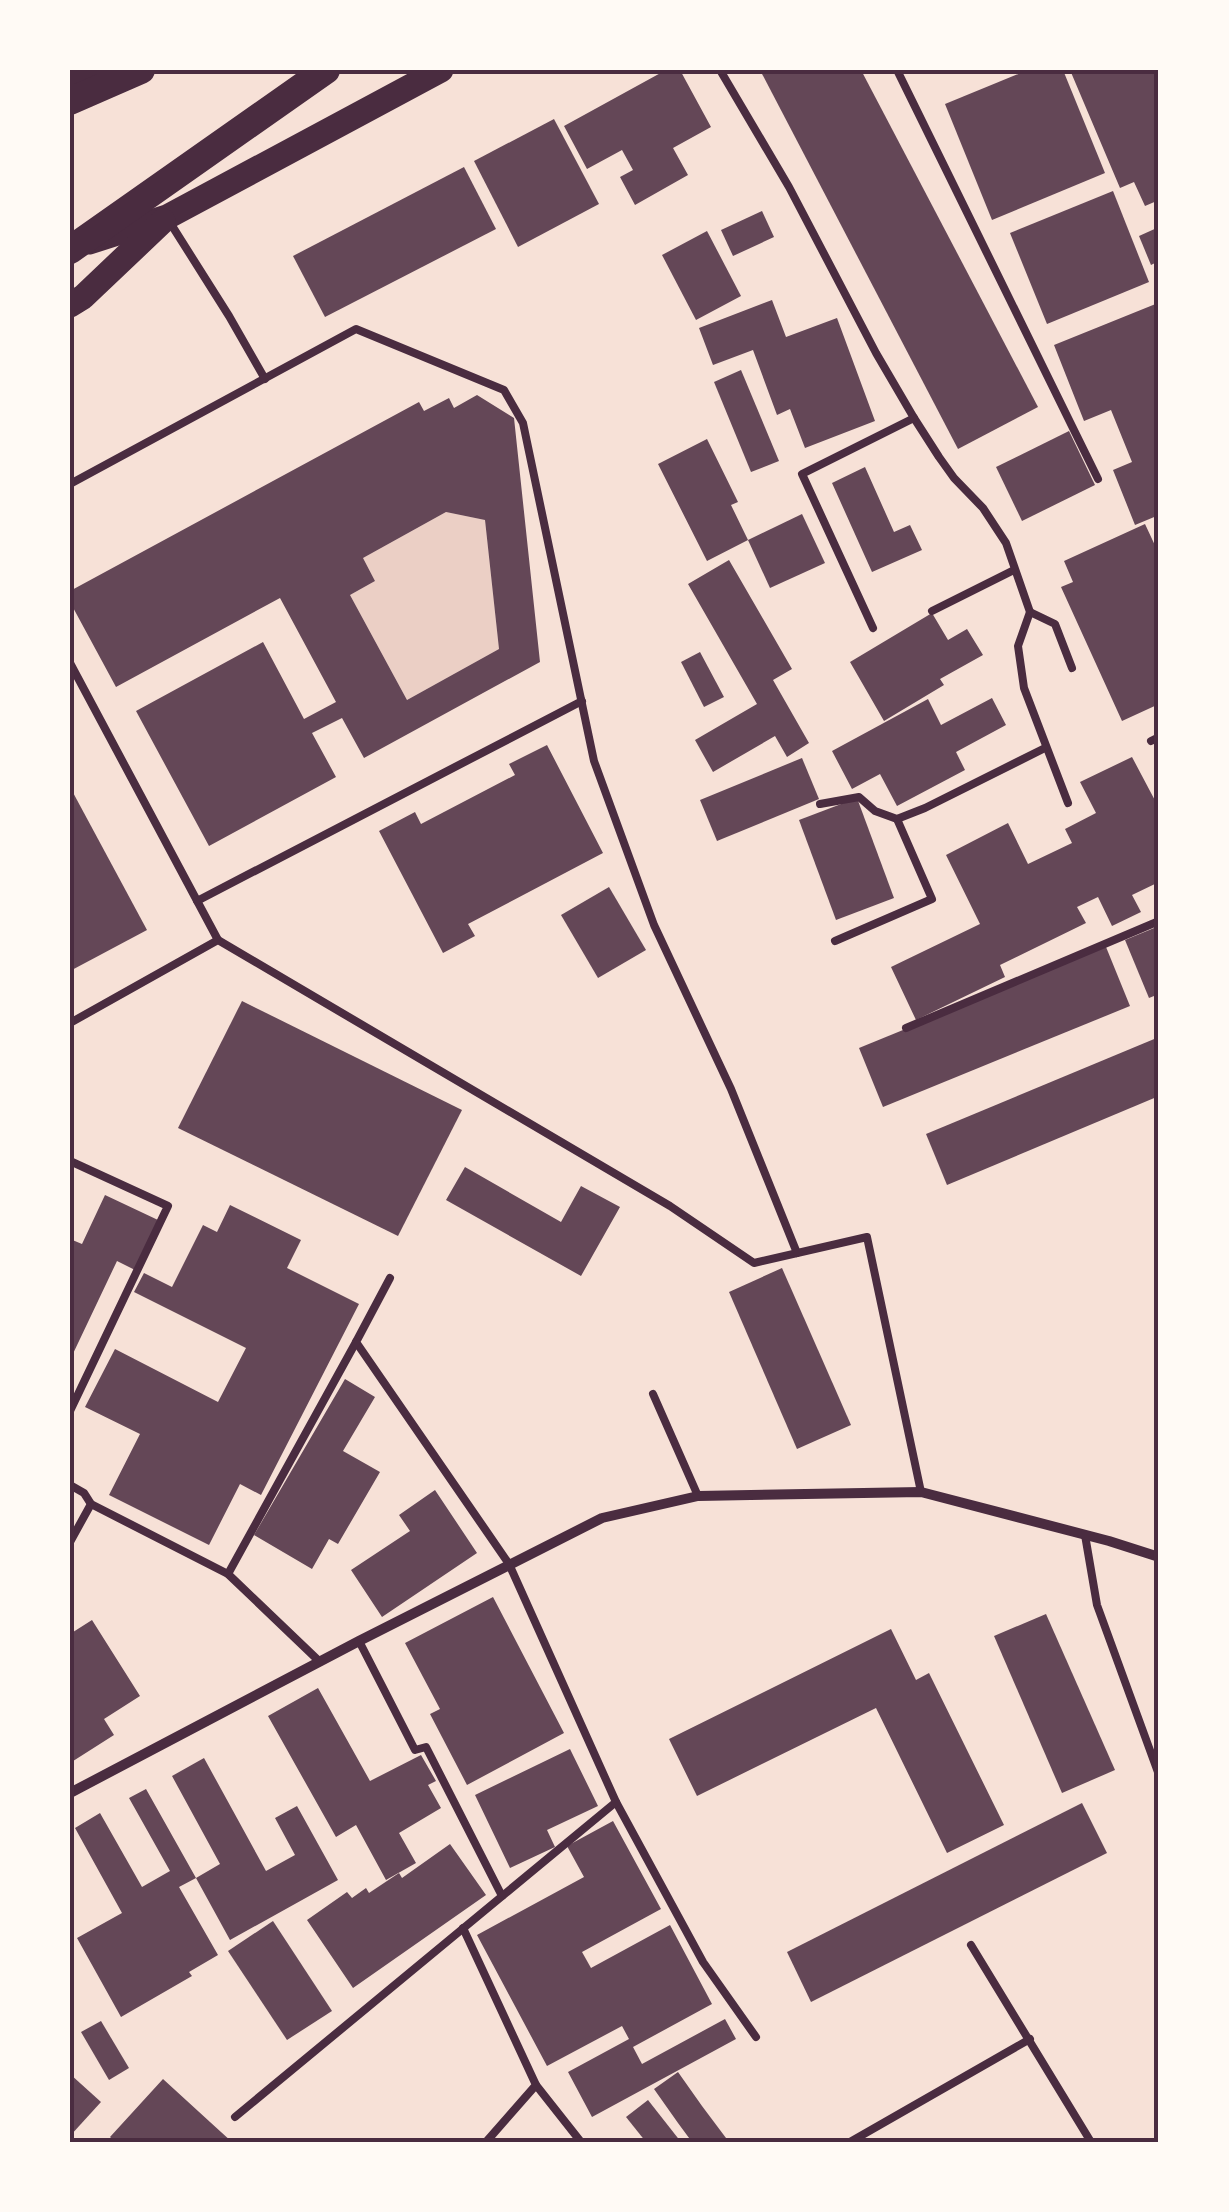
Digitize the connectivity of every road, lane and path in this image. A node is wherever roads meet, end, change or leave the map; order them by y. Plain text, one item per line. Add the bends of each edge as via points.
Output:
1 (142, 70) edge
2 (326, 70) edge
3 (442, 70) edge
4 (720, 70) edge
5 (897, 70) edge
6 (78, 85) edge
7 (167, 217) junction
8 (70, 249) edge
9 (70, 304) edge
10 (265, 379) junction
11 (914, 418) junction
12 (1098, 479) dead end
13 (70, 484) edge
14 (1014, 570) junction
15 (932, 611) dead end
16 (1030, 612) junction
17 (873, 628) dead end
18 (70, 664) edge
19 (1072, 668) dead end
20 (582, 700) junction
21 (1045, 748) junction
22 (1068, 803) dead end
23 (820, 804) dead end
24 (897, 819) junction
25 (197, 901) junction
26 (1159, 921) edge
27 (218, 940) junction
28 (835, 941) dead end
29 (70, 1023) edge
30 (906, 1028) dead end
31 (70, 1161) edge
32 (797, 1253) junction
33 (390, 1278) dead end
34 (356, 1342) junction
35 (654, 1394) dead end
36 (70, 1411) edge
37 (70, 1485) edge
38 (922, 1492) junction
39 (698, 1496) junction
40 (91, 1504) junction
41 (1084, 1535) junction
42 (70, 1542) edge
43 (1159, 1557) edge
44 (509, 1564) junction
45 (228, 1574) junction
46 (359, 1641) junction
47 (321, 1662) junction
48 (1159, 1775) edge
49 (70, 1793) edge
50 (616, 1802) junction
51 (502, 1896) junction
52 (464, 1928) junction
53 (971, 1945) dead end
54 (756, 2037) dead end
55 (1030, 2039) junction
56 (536, 2085) junction
57 (235, 2117) dead end
58 (486, 2142) edge
59 (580, 2142) edge
60 (850, 2142) edge
61 (1091, 2142) edge

1 - 6 highway
2 - 8 highway
3 - 7 main road
4 - 11 lane
5 - 12 lane
7 - 8 main road
7 - 9 main road
7 - 10 lane
10 - 13 lane
10 - 20 lane via 356,329 504,390 523,423
11 - 14 lane via 954,478 984,508
11 - 17 lane via 802,474
14 - 15 lane
14 - 16 lane
16 - 19 lane via 1055,624
16 - 21 lane via 1018,646
18 - 25 lane
20 - 25 lane
20 - 32 lane via 594,761 654,924
21 - 22 lane
21 - 24 lane
23 - 24 lane via 858,797
24 - 28 lane via 932,898
25 - 27 lane
26 - 30 lane
27 - 29 lane
27 - 32 lane via 754,1262
31 - 36 lane via 168,1206
32 - 38 lane via 867,1237
33 - 34 lane
34 - 44 lane
34 - 45 lane
35 - 39 lane
37 - 40 lane
38 - 39 street
38 - 41 street
39 - 44 street via 602,1518
40 - 42 lane
40 - 45 lane
41 - 43 street
41 - 48 lane via 1097,1605
44 - 46 street
44 - 50 lane
45 - 47 lane
46 - 47 street
46 - 51 lane via 416,1750 426,1746
47 - 49 street
50 - 51 lane
50 - 54 lane via 703,1962
51 - 52 lane
52 - 56 lane
52 - 57 lane
53 - 55 lane
55 - 60 lane
55 - 61 lane
56 - 58 lane
56 - 59 lane

